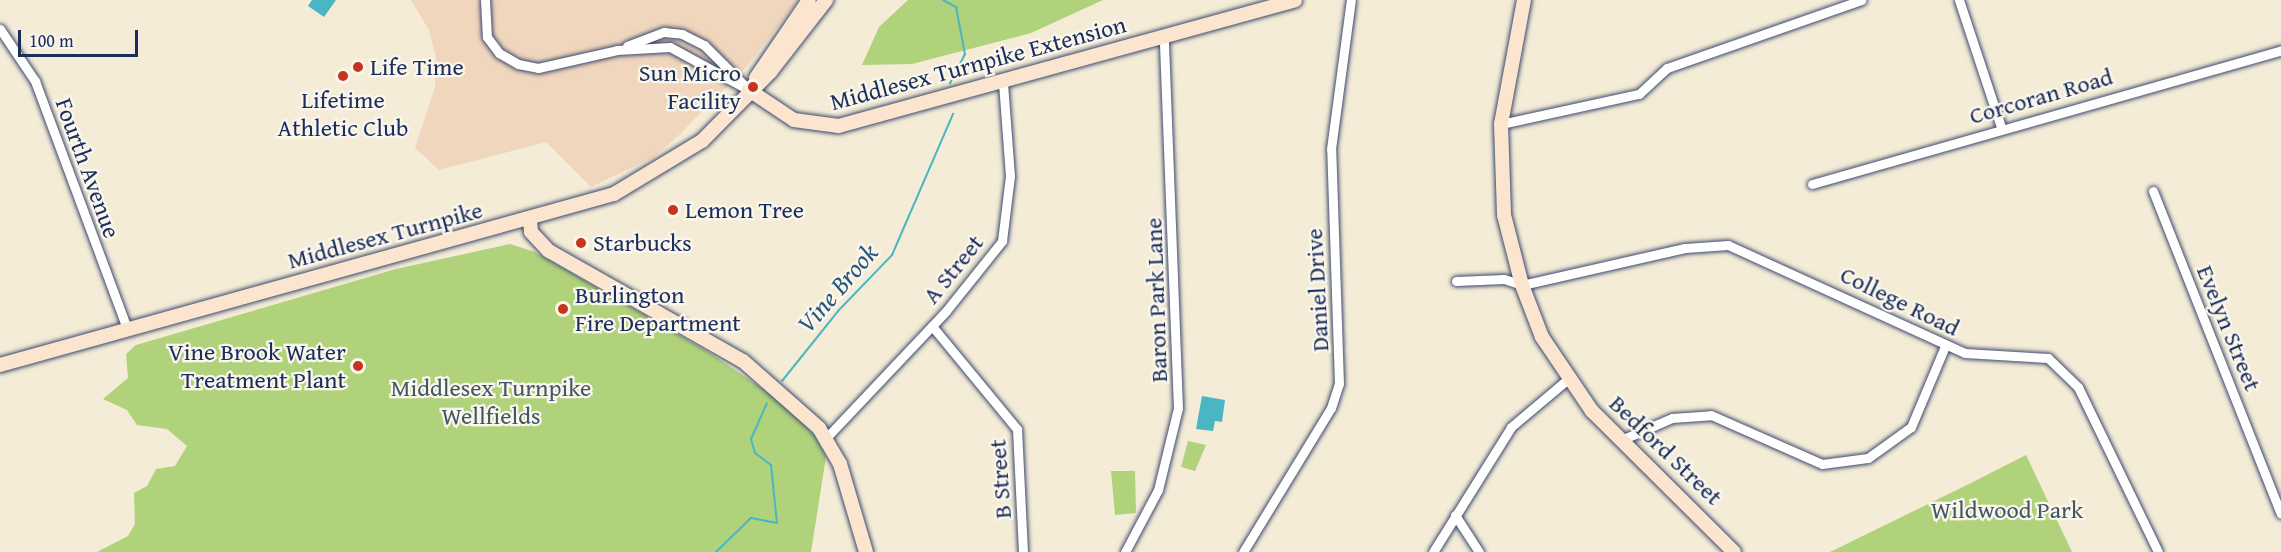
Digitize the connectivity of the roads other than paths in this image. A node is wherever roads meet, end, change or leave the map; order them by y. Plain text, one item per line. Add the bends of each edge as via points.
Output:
1 (485, 0) edge
2 (809, 0) edge
3 (825, 0) edge
4 (1294, 0) edge
5 (1351, 0) edge
6 (1524, 0) edge
7 (1861, 0) edge
8 (1959, 0) edge
9 (0, 29) edge
10 (1164, 37) junction
11 (617, 50) junction
12 (2281, 50) edge
13 (1004, 83) junction
14 (749, 90) junction
15 (1501, 124) junction
16 (2001, 127) junction
17 (1812, 184) dead end
18 (2153, 191) dead end
19 (530, 220) junction
20 (1456, 280) dead end
21 (1522, 285) junction
22 (932, 326) junction
23 (127, 328) junction
24 (1945, 346) junction
25 (0, 365) edge
26 (1568, 379) junction
27 (826, 438) junction
28 (1619, 441) junction
29 (2281, 514) edge
30 (1455, 515) junction
31 (866, 552) edge
32 (1023, 552) edge
33 (1125, 552) edge
34 (1243, 552) edge
35 (1433, 552) edge
36 (1479, 552) edge
37 (1734, 552) edge
38 (2158, 552) edge

1 - 11 street via 488,37 499,53 518,64 549,67
2 - 14 main road, Middlesex Turnpike
3 - 14 main road, Middlesex Turnpike via 792,47
4 - 10 main road, Middlesex Turnpike Extension
5 - 34 street, Daniel Drive via 1331,149 1339,384 1331,408
6 - 15 main road, Bedford Street
7 - 15 street via 1666,68 1639,94
8 - 16 street
9 - 23 street, Fourth Avenue via 35,81
10 - 13 main road, Middlesex Turnpike Extension
10 - 33 street, Baron Park Lane via 1178,408 1158,490
11 - 14 street via 680,50
11 - 14 street via 655,34 682,34 704,45
12 - 16 street, Corcoran Road
13 - 14 main road, Middlesex Turnpike Extension via 826,127 794,120
13 - 22 street, A Street via 1009,163 1006,230 988,262
14 - 19 main road, Middlesex Turnpike via 702,141 652,176 614,195
15 - 21 main road, Bedford Street via 1504,214
16 - 17 street, Corcoran Road
18 - 29 street, Evelyn Street
19 - 23 main road, Middlesex Turnpike
19 - 27 main road via 531,232 549,251 743,361
20 - 21 street via 1504,279
21 - 24 street, College Road via 1676,250 1728,245
21 - 26 main road, Bedford Street via 1542,337
22 - 27 street, A Street
22 - 32 street, B Street via 1017,429
23 - 25 main road, Middlesex Turnpike
24 - 28 street via 1911,427 1868,458 1822,464 1733,422 1703,415 1672,418
24 - 38 street, College Road via 1975,356 2041,357 2057,363 2078,387
26 - 28 main road, Bedford Street
26 - 30 street via 1511,427
27 - 31 main road via 840,464
28 - 37 main road, Bedford Street
30 - 35 street
30 - 36 street

